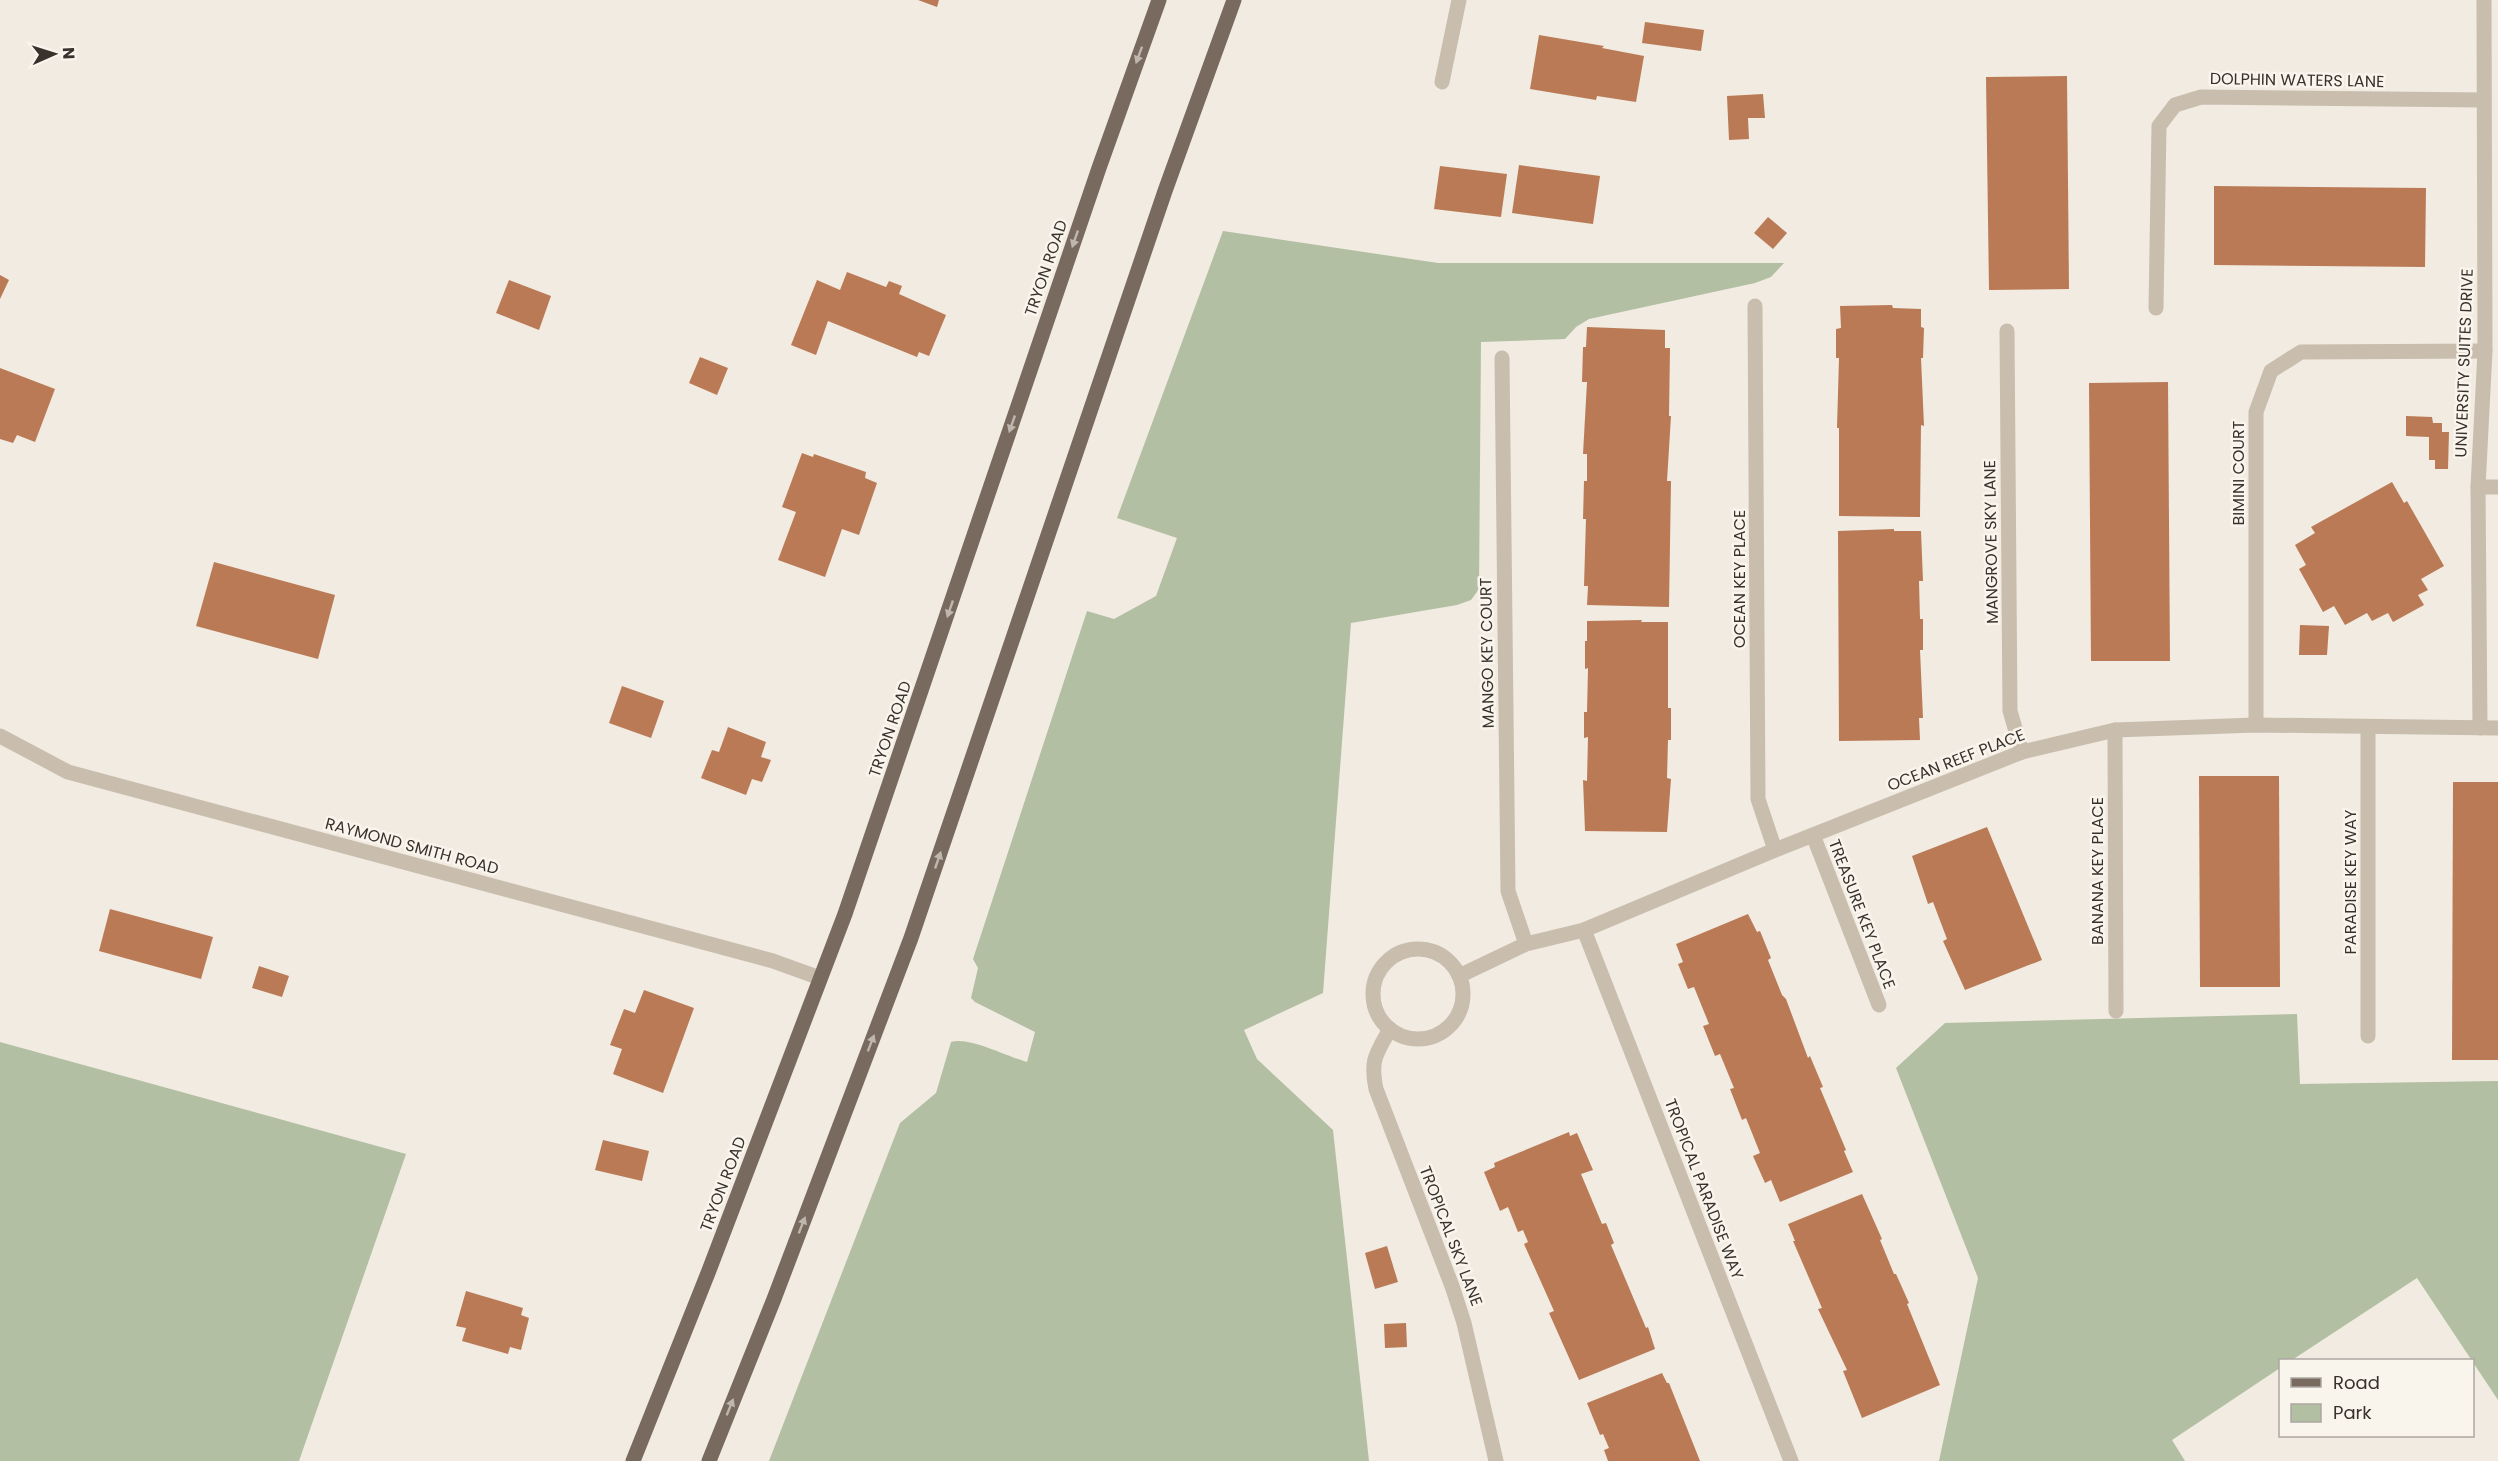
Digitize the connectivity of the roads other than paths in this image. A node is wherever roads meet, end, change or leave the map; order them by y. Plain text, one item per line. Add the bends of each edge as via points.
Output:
1 (1159, 0) edge
2 (1234, 0) edge
3 (1459, 0) edge
4 (2484, 0) edge
5 (1442, 82) dead end
6 (2484, 100) junction
7 (2491, 235) edge
8 (1755, 306) dead end
9 (2156, 308) dead end
10 (2007, 331) dead end
11 (2485, 351) junction
12 (1502, 358) dead end
13 (2478, 487) junction
14 (2498, 487) edge
15 (2256, 725) junction
16 (2368, 728) junction
17 (2480, 728) junction
18 (2498, 728) edge
19 (2115, 730) junction
20 (0, 736) edge
21 (2022, 752) junction
22 (1813, 835) junction
23 (1775, 850) junction
24 (1584, 930) junction
25 (1526, 944) junction
26 (1459, 976) junction
27 (820, 978) junction
28 (1879, 1005) dead end
29 (2116, 1011) dead end
30 (1390, 1029) junction
31 (2368, 1036) dead end
32 (633, 1461) edge
33 (709, 1461) edge
34 (1496, 1461) edge
35 (1791, 1461) edge

1 -> 27 main road, TRYON ROAD
33 -> 2 main road via 911,938 1161,202
3 - 5 street
4 - 6 street, UNIVERSITY SUITES DRIVE
6 - 7 street, UNIVERSITY SUITES DRIVE
6 - 9 street, DOLPHIN WATERS LANE via 2201,97 2175,105 2159,126
7 - 11 street, UNIVERSITY SUITES DRIVE
8 - 23 street, OCEAN KEY PLACE via 1758,799
10 - 21 street, MANGROVE SKY LANE via 2010,711
11 - 13 street, UNIVERSITY SUITES DRIVE
11 - 15 street, BIMINI COURT via 2301,352 2271,371 2256,412
12 - 25 street, MANGO KEY COURT via 1508,891
13 - 14 street
13 - 17 street, UNIVERSITY SUITES DRIVE
15 - 16 street, OCEAN REEF PLACE
15 - 19 street, OCEAN REEF PLACE
16 - 17 street, OCEAN REEF PLACE
16 - 31 street, PARADISE KEY WAY
17 - 18 street, OCEAN REEF PLACE
19 - 21 street, OCEAN REEF PLACE
19 - 29 street, BANANA KEY PLACE
20 - 27 street, RAYMOND SMITH ROAD via 68,772 773,961
21 - 22 street, OCEAN REEF PLACE
22 - 23 street, OCEAN REEF PLACE
22 - 28 street, TREASURE KEY PLACE
23 - 24 street, OCEAN REEF PLACE
24 - 25 street, OCEAN REEF PLACE
24 - 35 street, TROPICAL PARADISE WAY
25 - 26 street, OCEAN REEF PLACE
26 - 30 street via 1461,1006 1445,1030 1417,1039
26 - 30 street via 1451,964 1433,952 1411,949 1397,954 1377,975 1373,989 1374,1004
27 - 32 main road, TRYON ROAD
30 - 34 street, TROPICAL SKY LANE via 1372,1070 1376,1089 1458,1304

